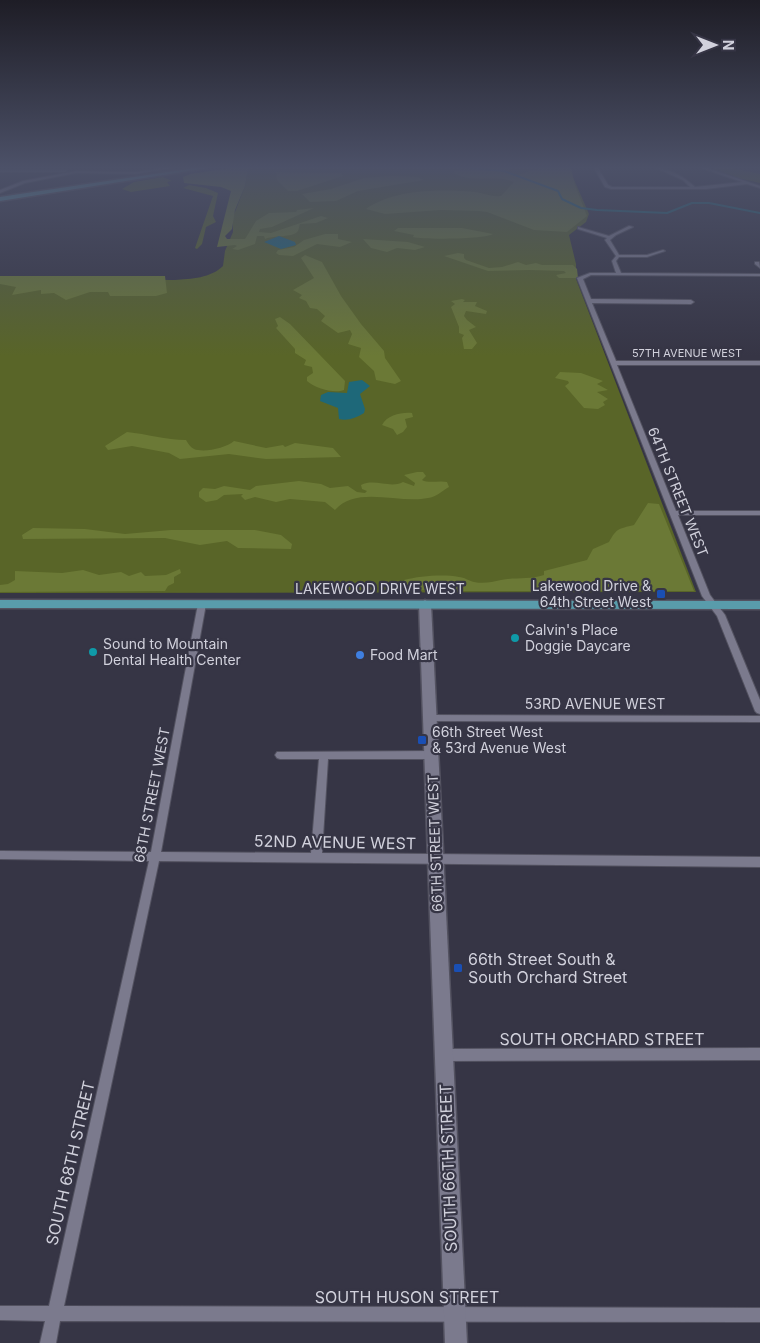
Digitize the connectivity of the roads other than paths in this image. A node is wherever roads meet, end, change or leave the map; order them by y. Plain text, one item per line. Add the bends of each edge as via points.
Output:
1 (589, 231) edge
2 (623, 231) edge
3 (609, 237) junction
4 (663, 251) dead end
5 (618, 256) junction
6 (619, 274) junction
7 (760, 275) edge
8 (589, 302) junction
9 (690, 302) dead end
10 (614, 363) junction
11 (760, 363) edge
12 (672, 512) junction
13 (760, 513) edge
14 (0, 604) edge
15 (202, 604) junction
16 (425, 604) junction
17 (713, 604) junction
18 (760, 605) edge
19 (760, 711) edge
20 (429, 718) junction
21 (760, 718) edge
22 (280, 755) dead end
23 (324, 755) junction
24 (432, 755) junction
25 (0, 855) edge
26 (156, 856) junction
27 (316, 857) junction
28 (436, 860) junction
29 (760, 862) edge
30 (126, 991) joint
31 (442, 992) joint
32 (760, 1054) edge
33 (444, 1055) junction
34 (0, 1313) edge
35 (55, 1314) junction
36 (454, 1314) junction
37 (760, 1315) edge
38 (48, 1343) edge
39 (456, 1343) edge

1 - 3 street
2 - 3 street
3 - 5 street via 607,241
4 - 5 street via 647,256
5 - 6 street via 614,261
6 - 7 street
6 - 8 street, 64TH STREET WEST via 582,275 580,278
8 - 9 street
8 - 10 street, 64TH STREET WEST
10 - 11 street, 57TH AVENUE WEST
10 - 12 street, 64TH STREET WEST
12 - 13 street
12 - 17 street, 64TH STREET WEST via 706,596
14 - 15 main road, LAKEWOOD DRIVE WEST
15 - 16 main road, LAKEWOOD DRIVE WEST
15 - 26 street, 68TH STREET WEST
16 - 17 main road, LAKEWOOD DRIVE WEST
16 - 20 street, 66TH STREET WEST
17 - 18 main road, LAKEWOOD DRIVE WEST
17 - 19 street, 64TH STREET WEST via 721,615
20 - 21 street, 53RD AVENUE WEST
20 - 24 street, 66TH STREET WEST
22 - 23 street
23 - 24 street
23 - 27 street
24 - 28 street, 66TH STREET WEST
25 - 26 street, 52ND AVENUE WEST
26 - 27 street, 52ND AVENUE WEST
26 - 30 street, 68TH STREET WEST
27 - 28 street, 52ND AVENUE WEST
28 - 29 street, 52ND AVENUE WEST
28 - 31 street, 66TH STREET WEST
30 - 35 street, SOUTH 68TH STREET
31 - 33 street, SOUTH 66TH STREET
32 - 33 street, SOUTH ORCHARD STREET
33 - 36 street, SOUTH 66TH STREET
34 - 35 street, SOUTH HUSON STREET
35 - 36 street, SOUTH HUSON STREET
35 - 38 street, SOUTH 68TH STREET
36 - 37 street, SOUTH HUSON STREET
36 - 39 street, SOUTH 66TH STREET

